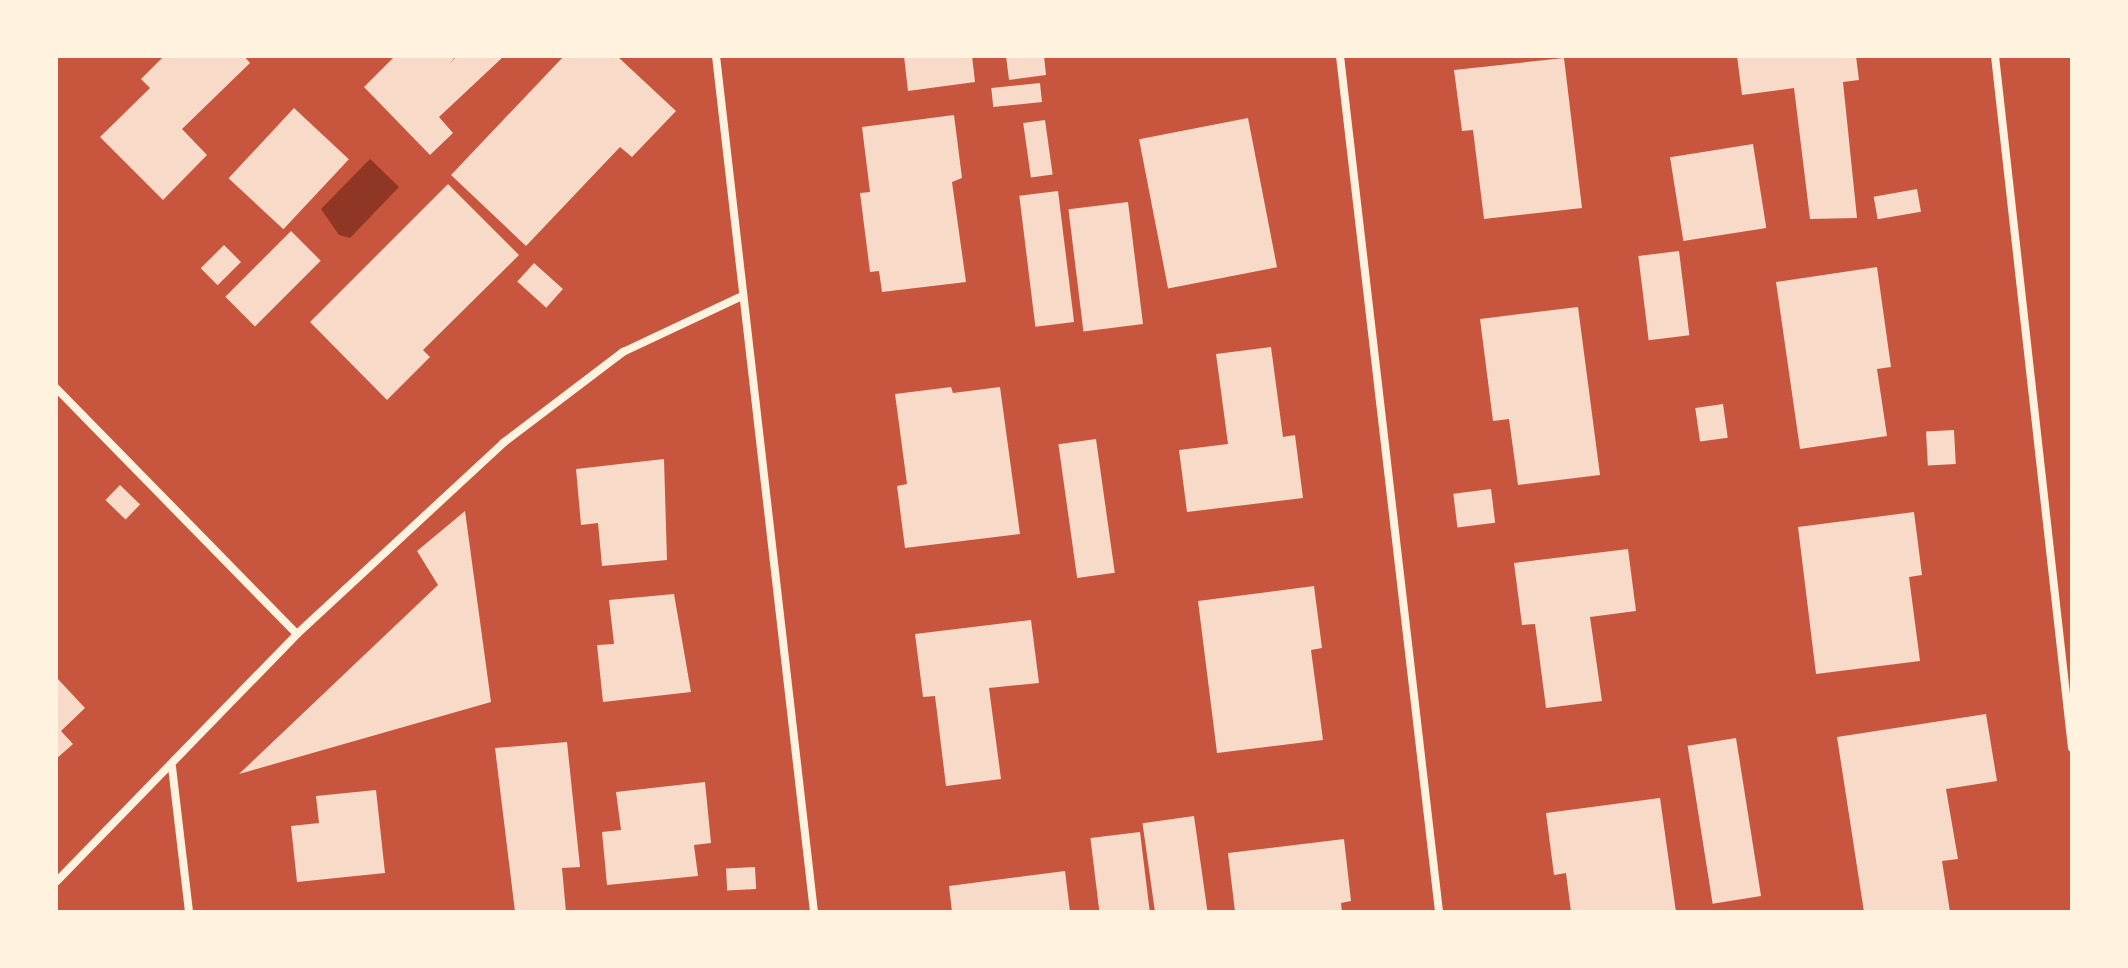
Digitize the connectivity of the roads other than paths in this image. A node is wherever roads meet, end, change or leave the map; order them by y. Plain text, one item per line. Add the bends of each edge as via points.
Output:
1 (716, 56) edge
2 (1340, 56) edge
3 (1995, 56) edge
4 (740, 297) junction
5 (56, 388) edge
6 (297, 634) junction
7 (2072, 748) edge
8 (172, 767) junction
9 (56, 882) edge
10 (189, 912) edge
11 (814, 912) edge
12 (1439, 912) edge

1 - 4 street
2 - 12 street
3 - 7 street
4 - 6 street via 623,352 570,388
4 - 11 street
5 - 6 street
6 - 8 street
8 - 9 street
8 - 10 street

